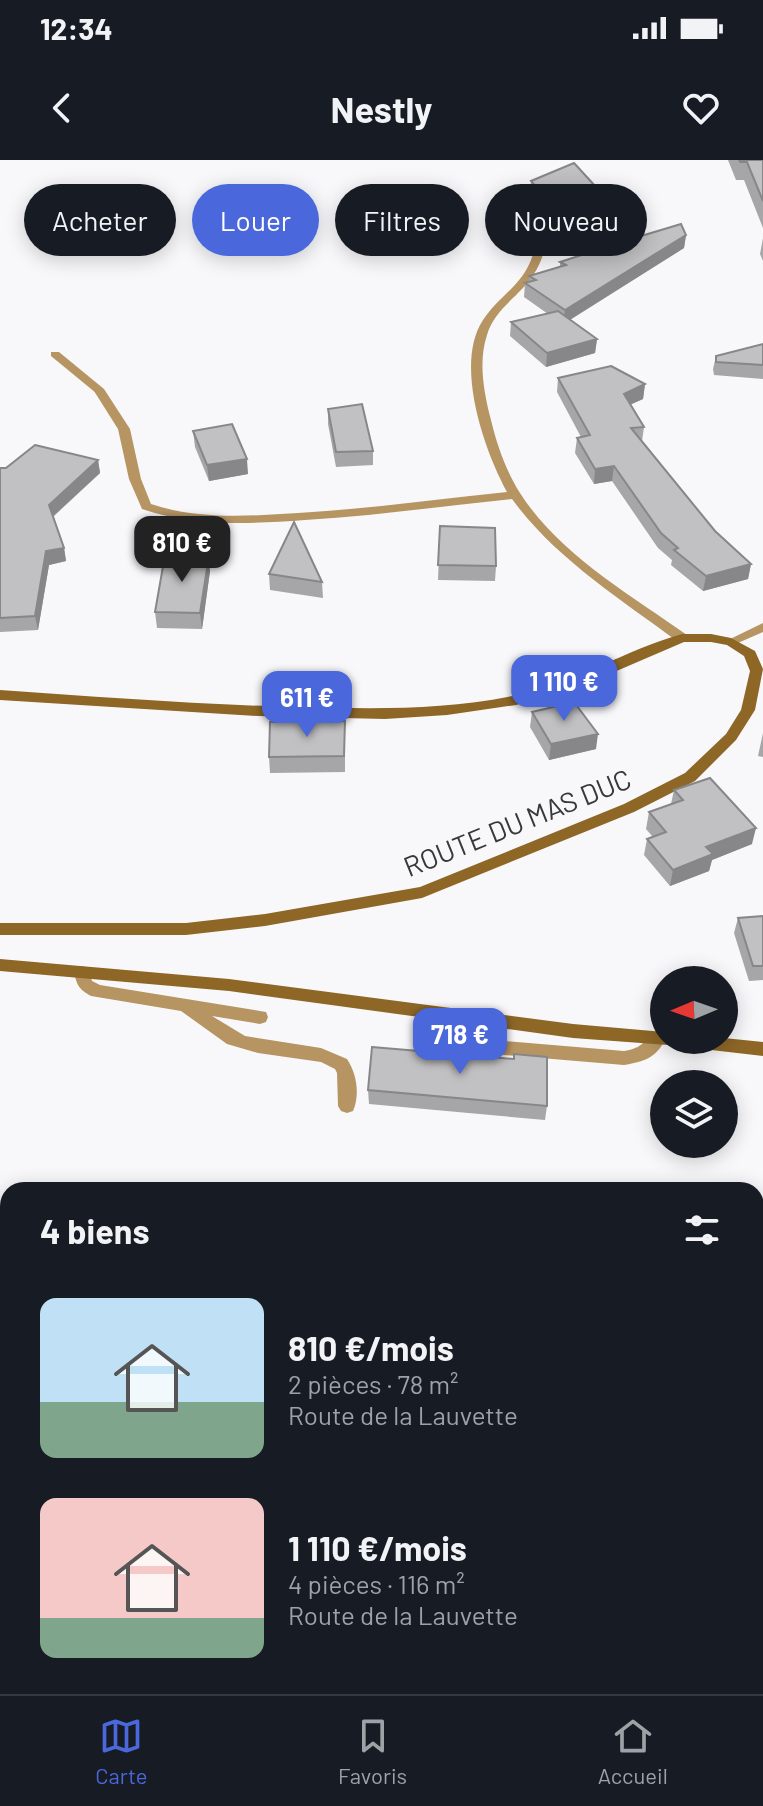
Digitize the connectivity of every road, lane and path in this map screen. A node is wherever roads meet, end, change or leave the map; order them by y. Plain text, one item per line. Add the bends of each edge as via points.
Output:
1 (537, 256) edge
2 (55, 354) dead end
3 (515, 495) junction
4 (763, 627) edge
5 (682, 638) junction
6 (731, 642) junction
7 (0, 695) edge
8 (0, 929) edge
9 (0, 965) edge
10 (82, 972) junction
11 (187, 1007) junction
12 (260, 1017) dead end
13 (650, 1038) edge
14 (480, 1046) dead end
15 (738, 1046) edge
16 (763, 1049) edge
17 (650, 1051) edge
18 (347, 1106) dead end

1 - 3 street via 532,273 483,330 477,360 483,414
2 - 3 street via 100,391 124,429 146,506 172,516 259,519
3 - 5 street via 568,551
4 - 6 street
5 - 6 street
5 - 7 street via 572,685 447,710 258,711
6 - 8 street, ROUTE DU MAS DUC via 750,654 757,671 748,710 731,737 690,777 629,808 422,892 186,929
9 - 10 street
10 - 11 street via 85,985 97,991
10 - 13 street
11 - 12 street
11 - 18 street via 233,1039 331,1058 343,1065
14 - 17 street via 624,1058
15 - 16 street

